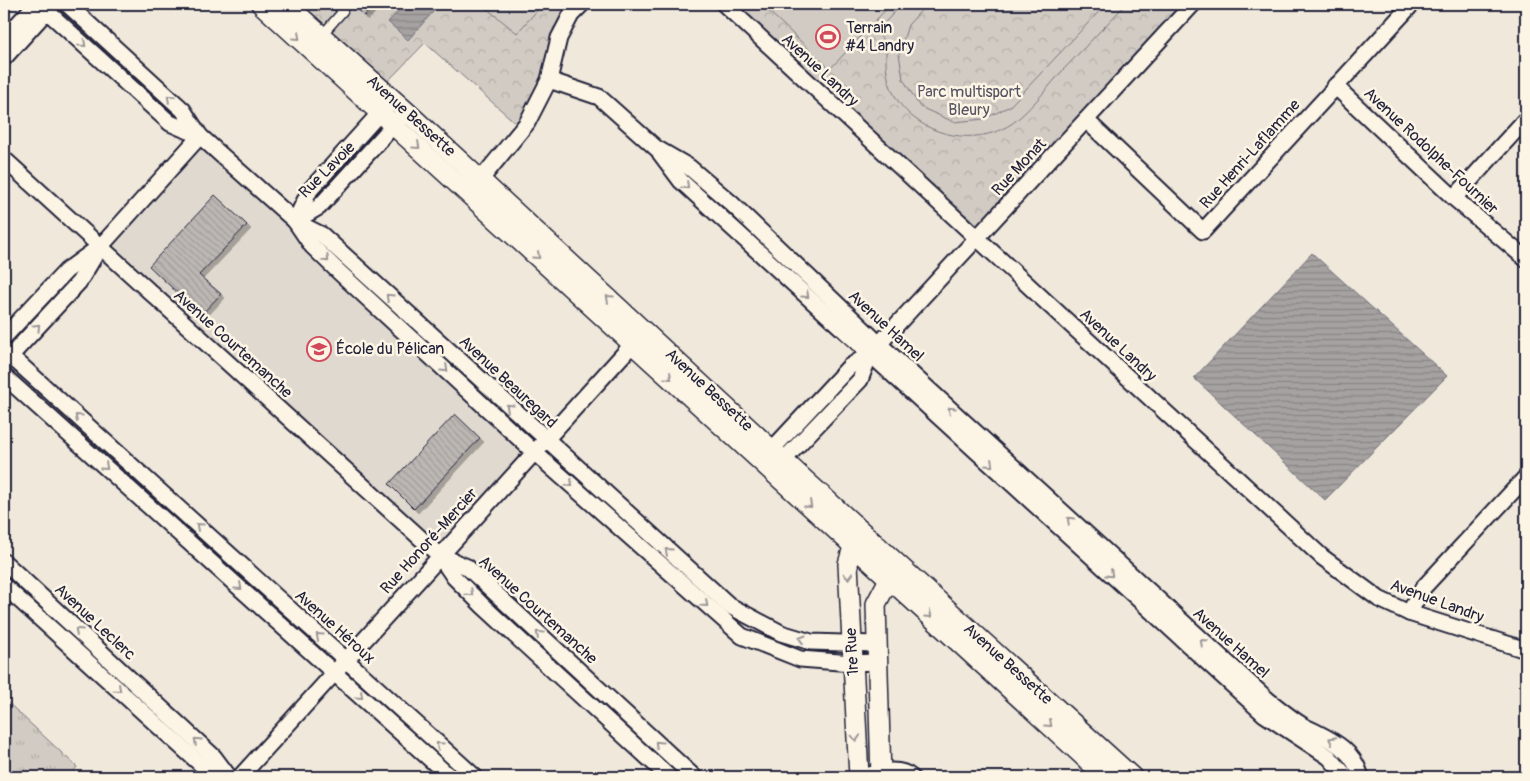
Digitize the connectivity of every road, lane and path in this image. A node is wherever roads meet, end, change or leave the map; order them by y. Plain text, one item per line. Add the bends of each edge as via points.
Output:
1 (67, 4) edge
2 (261, 4) edge
3 (286, 4) edge
4 (335, 4) edge
5 (582, 4) edge
6 (724, 4) edge
7 (1194, 4) edge
8 (1412, 4) edge
9 (43, 6) edge
10 (321, 36) junction
11 (4, 39) edge
12 (4, 58) edge
13 (549, 80) junction
14 (1335, 86) junction
15 (389, 112) junction
16 (1526, 119) edge
17 (1086, 120) junction
18 (200, 136) junction
19 (4, 159) edge
20 (474, 187) junction
21 (1454, 198) junction
22 (295, 221) junction
23 (977, 238) junction
24 (100, 247) junction
25 (1526, 260) edge
26 (4, 337) edge
27 (639, 337) junction
28 (875, 349) junction
29 (6, 356) edge
30 (4, 376) edge
31 (545, 440) junction
32 (534, 452) junction
33 (772, 461) junction
34 (1526, 477) edge
35 (172, 501) junction
36 (160, 516) junction
37 (856, 537) junction
38 (1083, 541) junction
39 (439, 555) junction
40 (4, 562) edge
41 (893, 571) junction
42 (689, 579) junction
43 (4, 586) edge
44 (1409, 613) junction
45 (850, 644) junction
46 (1526, 650) edge
47 (877, 653) junction
48 (345, 660) junction
49 (852, 664) junction
50 (334, 672) junction
51 (1029, 695) junction
52 (608, 698) junction
53 (162, 708) junction
54 (597, 711) junction
55 (151, 719) junction
56 (456, 760) junction
57 (1359, 772) edge
58 (881, 774) edge
59 (1343, 775) edge
60 (445, 776) edge
61 (221, 777) edge
62 (229, 777) edge
63 (240, 777) edge
64 (475, 777) edge
65 (669, 777) edge
66 (694, 777) edge
67 (860, 777) edge
68 (911, 777) edge
69 (1106, 777) edge
70 (1132, 777) edge

18 -> 1 street, Avenue Beauregard via 183,110
2 -> 15 street, Avenue Bessette
3 - 10 street, Avenue Bessette
4 - 10 lane via 343,11
5 - 13 street via 570,15 559,38
6 - 23 street, Avenue Landry
7 - 17 street, Rue Monat
8 - 14 street, Rue Henri-Laflamme
9 - 11 street
9 - 12 street
9 -> 18 street, Avenue Beauregard via 170,122
10 - 15 street, Avenue Bessette
13 - 20 street via 527,123
13 - 28 street, Avenue Hamel via 599,97 656,148 689,166 731,203
14 - 17 street, Rue Henri-Laflamme via 1203,231
14 - 21 street, Avenue Rodolphe-Fournier
15 -> 20 street, Avenue Bessette
15 - 20 street, Avenue Bessette via 407,112
15 - 22 street, Rue Lavoie via 310,190
16 - 21 street
17 - 23 street, Rue Monat
18 - 22 street, Avenue Beauregard
18 - 24 street
19 - 24 street, Avenue Courtemanche
20 - 27 street, Avenue Bessette
21 - 25 street, Avenue Rodolphe-Fournier
31 -> 22 street, Avenue Beauregard via 322,235
22 -> 32 street, Avenue Beauregard via 312,246
23 - 28 street, Rue Monat
23 - 44 street, Avenue Landry via 1322,557 1379,599
24 - 26 street via 66,271
29 -> 24 street via 79,282
24 - 39 street, Avenue Courtemanche
27 - 31 street, Rue Honoré-Mercier
27 - 33 street, Avenue Bessette
28 - 33 street, Rue Monat via 860,380
28 - 38 street, Avenue Hamel
35 -> 29 street, Avenue Héroux
30 -> 36 street
31 - 32 street, Rue Honoré-Mercier
42 -> 31 street, Avenue Beauregard
32 - 39 street, Rue Honoré-Mercier
32 -> 42 street, Avenue Beauregard
33 - 37 street, Avenue Bessette
34 - 44 street via 1423,588
35 - 36 street
48 -> 35 street, Avenue Héroux
36 -> 50 street
37 - 41 street, Avenue Bessette
37 -> 45 street, 1re Rue via 848,564
57 -> 38 street, Avenue Hamel via 1339,744 1301,724 1268,700
38 -> 59 street, Avenue Hamel via 1264,714 1329,757
39 - 48 street, Rue Honoré-Mercier
52 -> 39 street, Avenue Courtemanche via 466,567
39 -> 54 street, Avenue Courtemanche via 454,577
53 -> 40 street, Avenue Leclerc
41 - 47 street, 1re Rue via 876,604
41 - 51 street, Avenue Bessette
45 -> 42 street, Avenue Beauregard via 811,642 781,633 730,606
42 -> 49 street, Avenue Beauregard via 742,636 800,659
43 -> 55 street, Avenue Leclerc
44 - 46 street, Avenue Landry
45 - 47 street, Avenue Beauregard
45 - 49 street, 1re Rue
47 - 49 street, Avenue Beauregard
47 - 58 street, 1re Rue
48 - 50 street, Rue Honoré-Mercier
56 -> 48 street, Avenue Héroux
49 -> 67 street, 1re Rue
50 -> 60 street
50 - 63 street, Rue Honoré-Mercier
51 -> 69 street, Avenue Bessette
51 - 70 street, Avenue Bessette
52 - 54 street
66 -> 52 street, Avenue Courtemanche
53 - 55 street
62 -> 53 street, Avenue Leclerc via 214,757
54 - 65 street, Avenue Courtemanche
55 - 61 street, Avenue Leclerc via 207,770
56 - 60 street
56 - 64 street, Avenue Héroux
57 - 59 street, Avenue Hamel
58 - 67 street
58 - 68 street via 906,773

